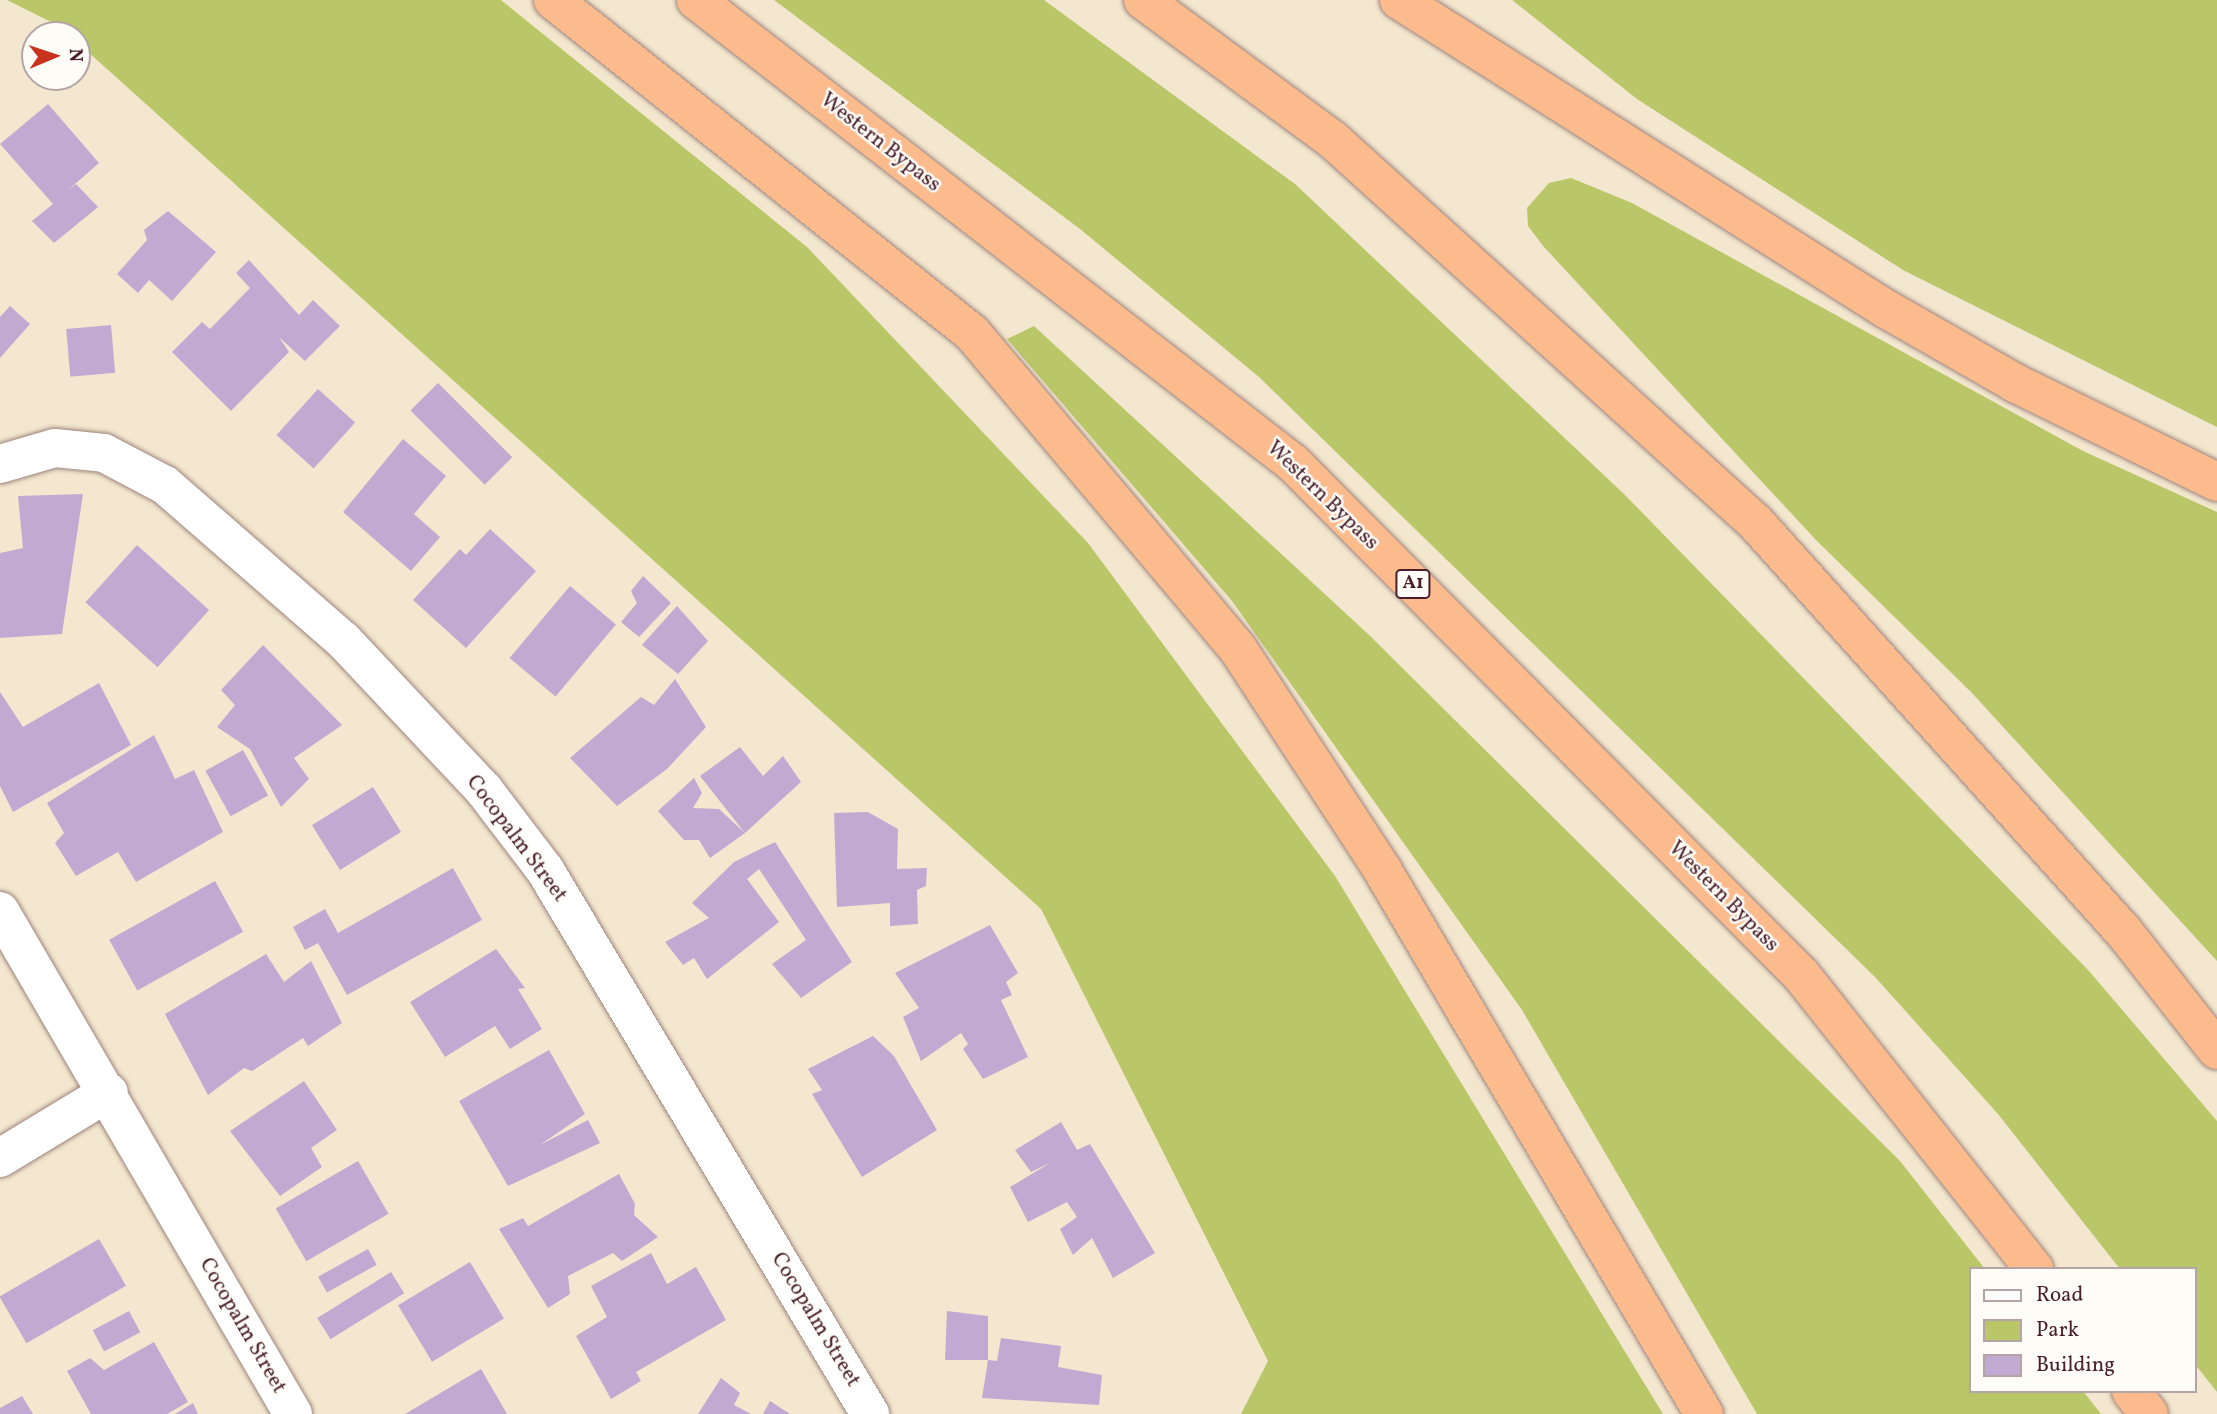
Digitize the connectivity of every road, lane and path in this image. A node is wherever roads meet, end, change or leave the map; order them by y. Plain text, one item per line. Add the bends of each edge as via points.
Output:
1 (553, 0) edge
2 (696, 0) edge
3 (1143, 0) edge
4 (1399, 0) edge
5 (0, 464) edge
6 (2217, 482) edge
7 (0, 911) edge
8 (2217, 1050) edge
9 (108, 1092) junction
10 (0, 1158) edge
11 (2032, 1267) edge
12 (2133, 1393) edge
13 (293, 1414) edge
14 (870, 1414) edge
15 (1704, 1414) edge
16 (2149, 1414) edge

1 - 15 highway via 972,332 1238,649 1383,871
2 - 11 highway, Western Bypass / A1 via 1293,463 1802,976
3 - 8 highway via 1333,140 1756,523 2124,932
4 - 6 highway via 1886,309 2015,383
5 - 14 street, Cocopalm Street via 55,448 104,453 165,485 344,641 484,790 545,870
7 - 9 street, Cocopalm Street
9 - 10 street
9 - 13 street, Cocopalm Street
12 - 16 highway

